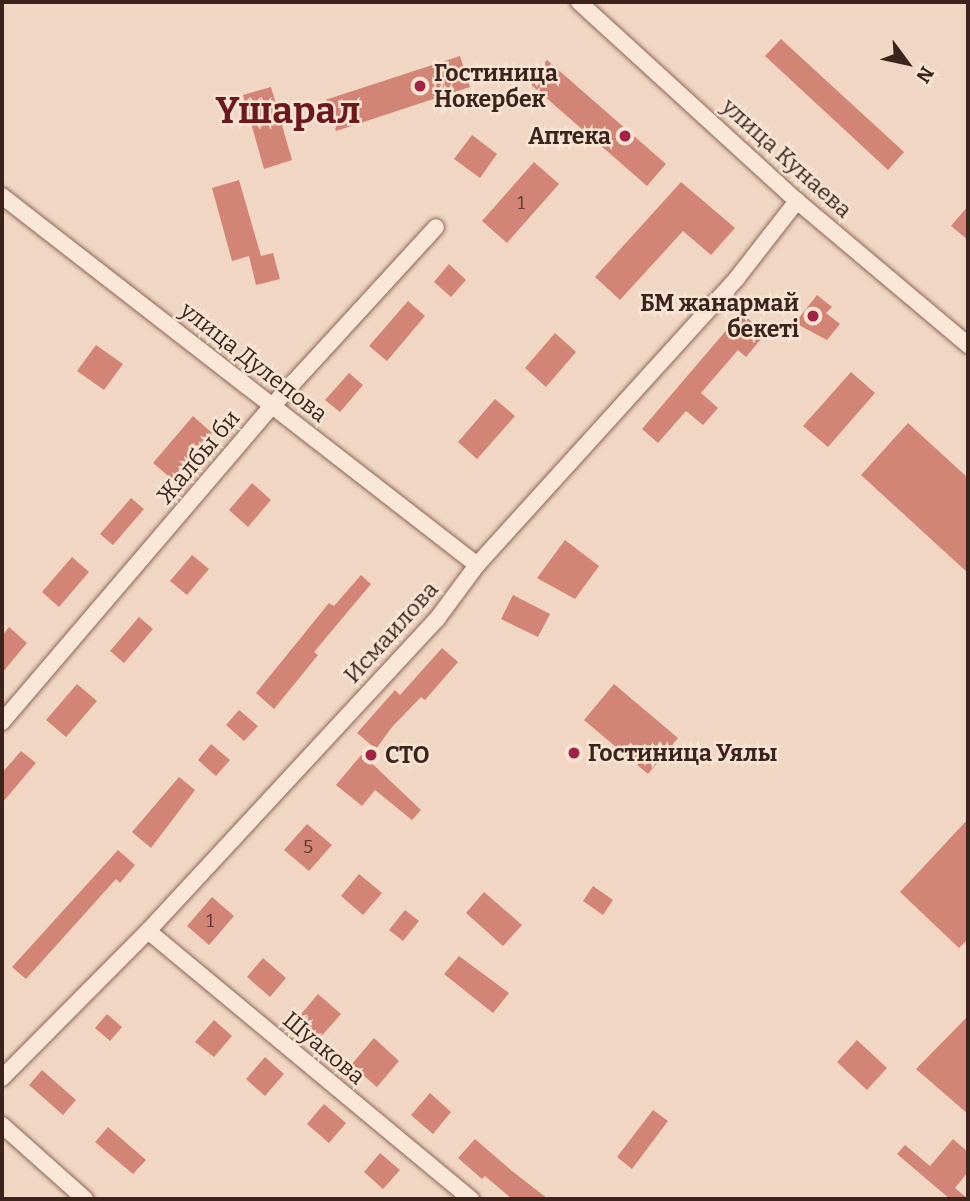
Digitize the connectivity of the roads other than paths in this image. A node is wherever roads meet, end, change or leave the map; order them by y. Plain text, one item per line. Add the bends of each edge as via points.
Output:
1 (579, 2) edge
2 (2, 195) edge
3 (797, 201) junction
4 (436, 227) dead end
5 (968, 345) edge
6 (272, 405) junction
7 (477, 565) junction
8 (2, 722) edge
9 (148, 931) junction
10 (2, 1078) edge
11 (2, 1125) edge
12 (85, 1199) edge
13 (471, 1199) edge

1 - 3 street, улица Кунаева
2 - 6 street, улица Дулепова
3 - 5 street, улица Кунаева
3 - 7 street, Исмаилова via 673,351
4 - 6 street, Жалбы би
6 - 7 street, улица Дулепова
6 - 8 street, Жалбы би
7 - 9 street, Исмаилова via 437,619
9 - 10 street, Исмаилова
9 - 13 street, Шуакова
11 - 12 street

